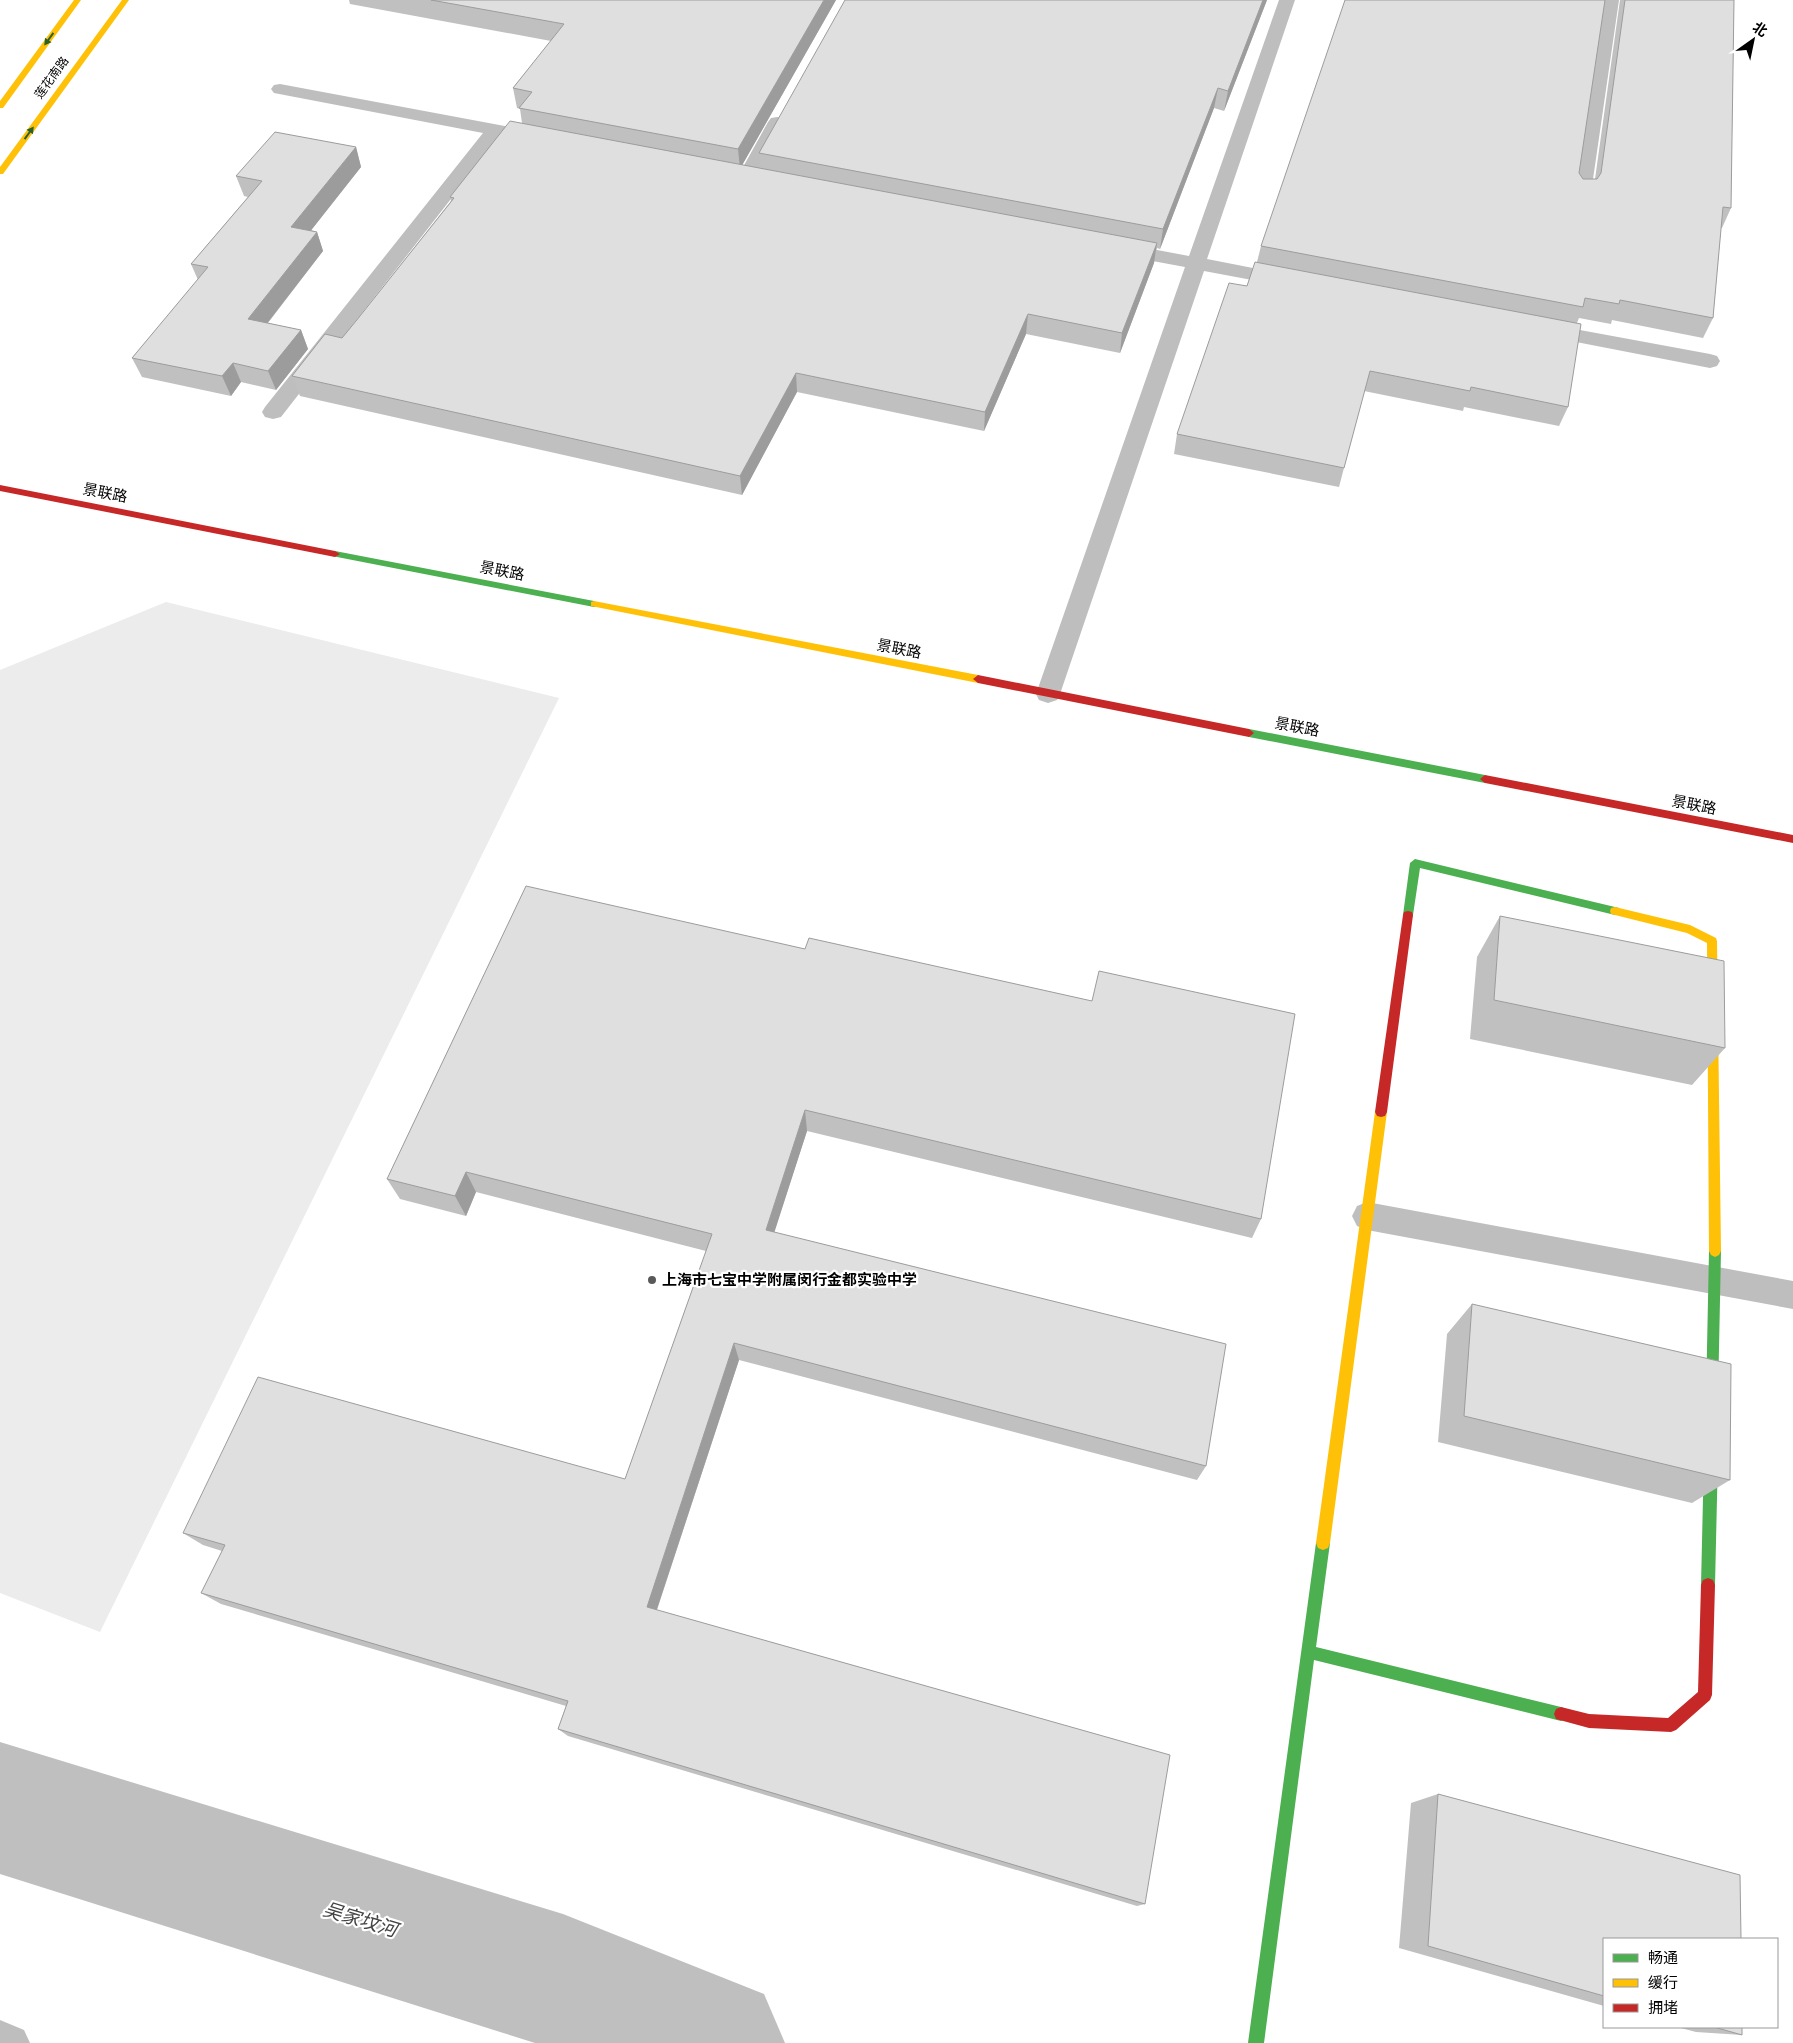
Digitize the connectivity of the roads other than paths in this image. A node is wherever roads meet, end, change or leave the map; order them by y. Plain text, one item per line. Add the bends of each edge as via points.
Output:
1 (78, 0) edge
2 (126, 0) edge
3 (1287, 0) edge
4 (1610, 0) edge
5 (280, 89) dead end
6 (0, 106) edge
7 (784, 110) edge
8 (495, 130) junction
9 (553, 141) edge
10 (0, 172) edge
11 (727, 174) edge
12 (746, 178) junction
13 (766, 181) edge
14 (1582, 193) edge
15 (1098, 245) edge
16 (1196, 263) junction
17 (1303, 284) edge
18 (1526, 326) edge
19 (1710, 361) dead end
20 (273, 412) dead end
21 (0, 488) edge
22 (1048, 694) junction
23 (1793, 840) edge
24 (1367, 1216) junction
25 (1726, 1283) junction
26 (1793, 1295) edge
27 (1712, 1409) edge
28 (1711, 1439) edge
29 (1309, 1652) junction
30 (0, 2039) edge
31 (11, 2043) edge
32 (1256, 2043) edge

1 -> 6 street, 莲花南路
10 -> 2 street, 莲花南路
3 - 16 street
4 - 14 street
5 - 8 street
7 - 12 street
8 - 9 street
8 - 20 street
11 - 12 street
12 - 13 street
15 - 16 street
16 - 17 street
16 - 22 street
18 - 19 street
21 - 22 street, 景联路
22 - 23 street, 景联路
24 - 25 street
24 - 25 street via 1415,862 1690,929 1712,941
24 - 29 street
25 - 26 street
25 - 27 street
28 - 29 street via 1705,1695 1670,1725 1589,1721
29 - 32 street
30 - 31 street

